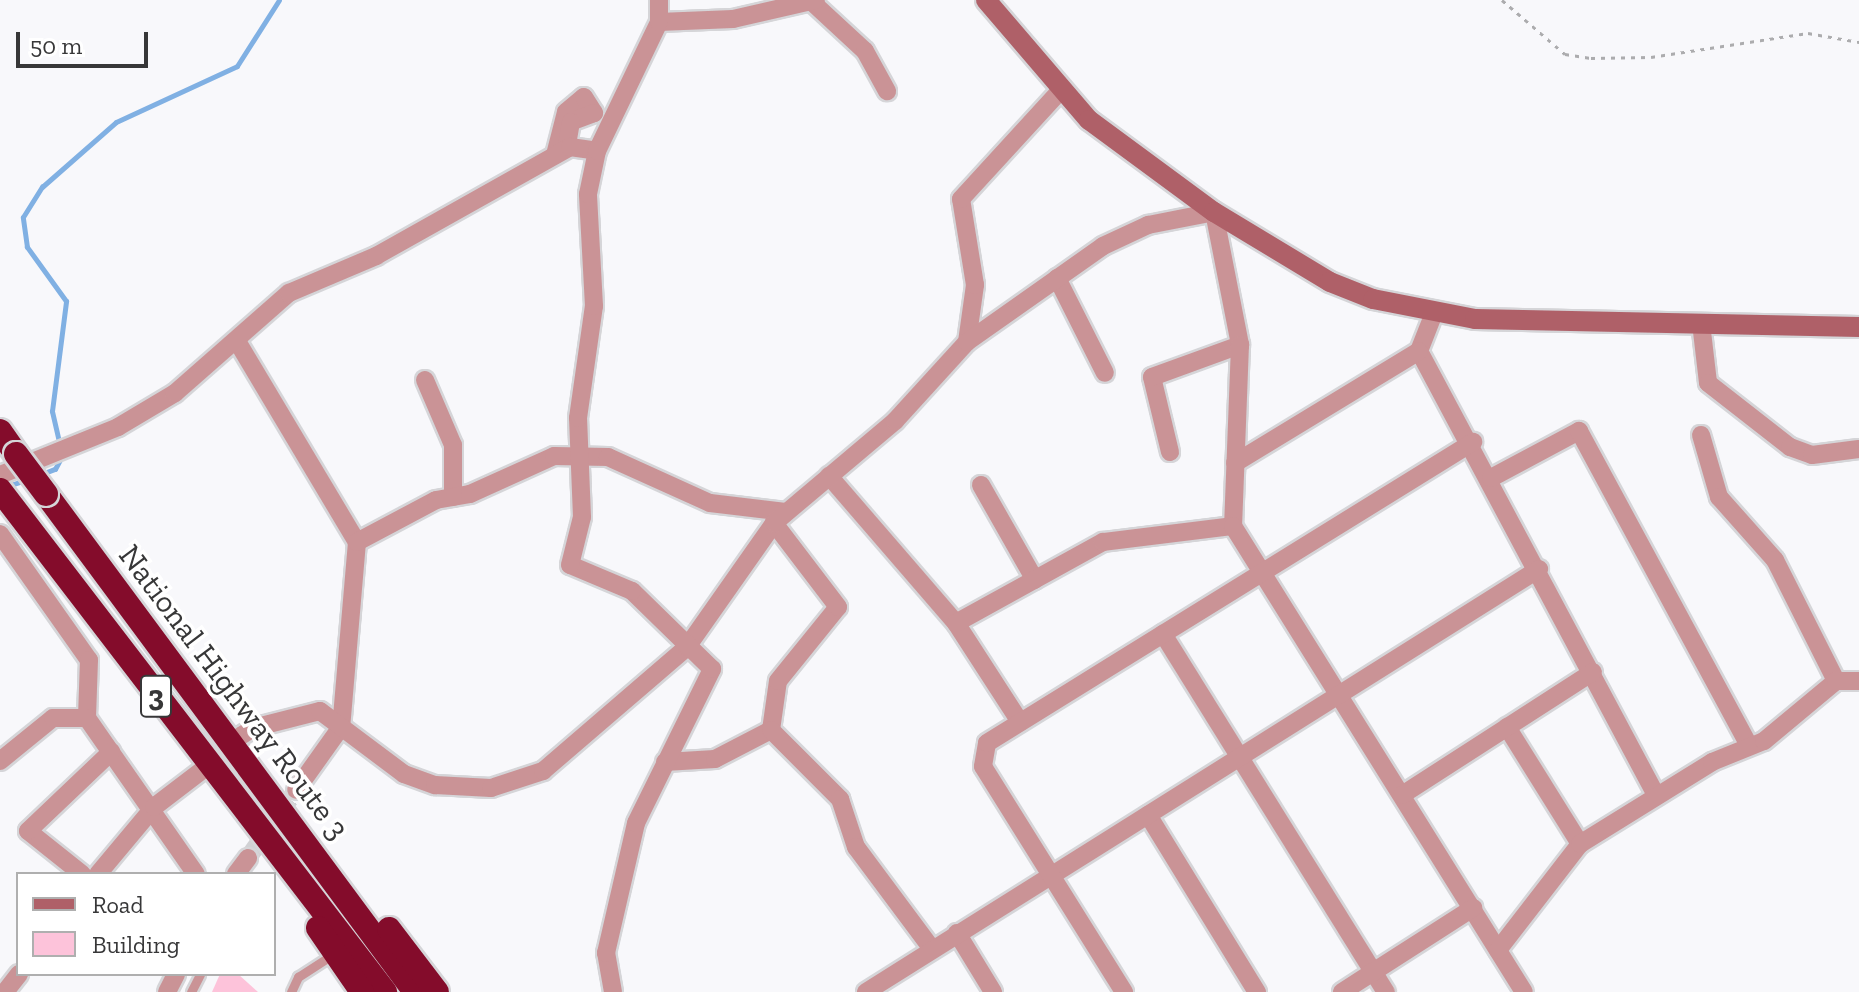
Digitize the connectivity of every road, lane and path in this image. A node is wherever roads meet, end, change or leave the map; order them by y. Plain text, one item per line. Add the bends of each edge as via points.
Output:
1 (659, 0) edge
2 (986, 0) edge
3 (1502, 0) edge
4 (814, 1) edge
5 (659, 22) junction
6 (1859, 42) edge
7 (887, 91) dead end
8 (1060, 91) junction
9 (597, 151) junction
10 (1214, 212) junction
11 (1057, 278) junction
12 (1434, 313) junction
13 (1701, 323) junction
14 (1859, 327) edge
15 (237, 341) junction
16 (967, 342) junction
17 (1240, 345) junction
18 (1419, 351) junction
19 (1105, 373) dead end
20 (425, 380) dead end
21 (0, 431) edge
22 (1701, 435) dead end
23 (1473, 442) junction
24 (1859, 449) edge
25 (1170, 452) dead end
26 (579, 456) junction
27 (1235, 463) junction
28 (0, 475) edge
29 (829, 476) junction
30 (1491, 478) junction
31 (981, 485) dead end
32 (453, 497) junction
33 (6, 499) edge
34 (780, 518) junction
35 (1233, 526) junction
36 (0, 534) edge
37 (357, 542) junction
38 (1539, 569) junction
39 (1260, 573) junction
40 (1035, 580) junction
41 (956, 623) junction
42 (1163, 634) junction
43 (687, 647) junction
44 (1593, 672) junction
45 (1836, 681) junction
46 (1859, 681) edge
47 (1339, 693) junction
48 (87, 718) junction
49 (1020, 722) junction
50 (341, 727) junction
51 (1507, 727) junction
52 (771, 730) junction
53 (233, 741) junction
54 (1749, 746) junction
55 (111, 752) junction
56 (1239, 756) junction
57 (0, 761) edge
58 (665, 762) junction
59 (209, 765) junction
60 (296, 790) tunnel mouth
61 (1402, 795) junction
62 (1656, 795) junction
63 (154, 807) junction
64 (1148, 815) junction
65 (1580, 844) junction
66 (248, 858) tunnel mouth
67 (324, 867) junction
68 (79, 872) edge
69 (100, 872) edge
70 (195, 872) edge
71 (238, 872) edge
72 (1051, 877) junction
73 (299, 885) junction
74 (1473, 908) junction
75 (957, 933) junction
76 (932, 949) junction
77 (1498, 950) junction
78 (335, 953) junction
79 (1373, 972) junction
80 (17, 976) edge
81 (5, 992) edge
82 (291, 992) edge
83 (362, 992) edge
84 (385, 992) edge
85 (415, 992) edge
86 (437, 992) edge
87 (613, 992) edge
88 (866, 992) edge
89 (993, 992) edge
90 (1124, 992) edge
91 (1257, 992) edge
92 (1342, 992) edge
93 (1386, 992) edge
94 (1524, 992) edge

1 - 5 street
2 - 8 street
3 - 6 path via 1565,54 1591,58 1651,57 1808,33
4 - 5 street via 733,19
4 - 7 street via 855,39
5 - 9 street
8 - 10 street
8 - 16 street via 961,199 975,285
9 - 15 street via 560,152 376,256 289,293
9 - 26 street via 588,194 594,306
10 - 11 street via 1148,225
10 - 12 street via 1330,282
10 - 17 street
11 - 16 street
11 - 19 street
12 - 13 street
12 - 18 street
13 - 14 street
13 - 24 street via 1708,383 1790,447 1812,455
15 - 28 street via 175,393 118,427
15 - 37 street
16 - 29 street via 895,421
17 - 25 street via 1152,377
17 - 27 street
18 - 23 street
18 - 27 street
20 - 32 street via 453,445
21 - 53 highway, National Highway Route 3 / 3, bridge
22 - 45 street via 1719,497 1775,560
23 - 30 street
23 - 39 street
26 - 32 street via 554,456
26 - 34 street via 630,464 710,503
26 - 43 street via 582,517 570,565 632,591
27 - 35 street
29 - 34 street
29 - 41 street
30 - 38 street
30 - 54 street via 1579,431
31 - 40 street
32 - 37 street
33 - 59 highway, National Highway Route 3 / 3
34 - 43 street
34 - 52 street via 838,607 778,681
35 - 39 street
35 - 40 street via 1103,542
36 - 48 street via 89,660
37 - 50 street
38 - 44 street
38 - 47 street
39 - 42 street
39 - 47 street
40 - 41 street
41 - 49 street
42 - 49 street
42 - 56 street
43 - 50 street via 543,771 518,783 435,785 404,774
43 - 58 street via 712,669
44 - 51 street
44 - 62 street
45 - 46 street
45 - 54 street via 1764,741
47 - 56 street
47 - 61 street
48 - 55 street
48 - 57 street via 53,718
49 - 72 street via 987,743 983,766
50 - 53 street via 320,711 253,728
50 - 60 street
51 - 61 street
51 - 65 street
52 - 58 street via 715,759
52 - 76 street via 840,799 856,847
53 - 67 highway, National Highway Route 3 / 3
54 - 62 street
55 - 63 street
55 - 68 street via 28,831
56 - 64 street
56 - 79 street
58 - 87 street via 636,823 615,906 606,953
59 - 63 street
59 - 73 highway, National Highway Route 3 / 3
61 - 74 street
62 - 65 street
63 - 69 street
63 - 70 street
64 - 72 street
64 - 91 street
65 - 77 street
66 - 71 street
67 - 85 highway, National Highway Route 3 / 3
67 - 86 highway via 363,896
72 - 75 street
72 - 90 street
73 - 78 highway
73 - 84 highway, National Highway Route 3 / 3
74 - 77 street
74 - 79 street
75 - 76 street
75 - 89 street
76 - 88 street
77 - 94 street
78 - 82 lane via 298,977
78 - 83 highway
79 - 92 street
79 - 93 street
80 - 81 street

